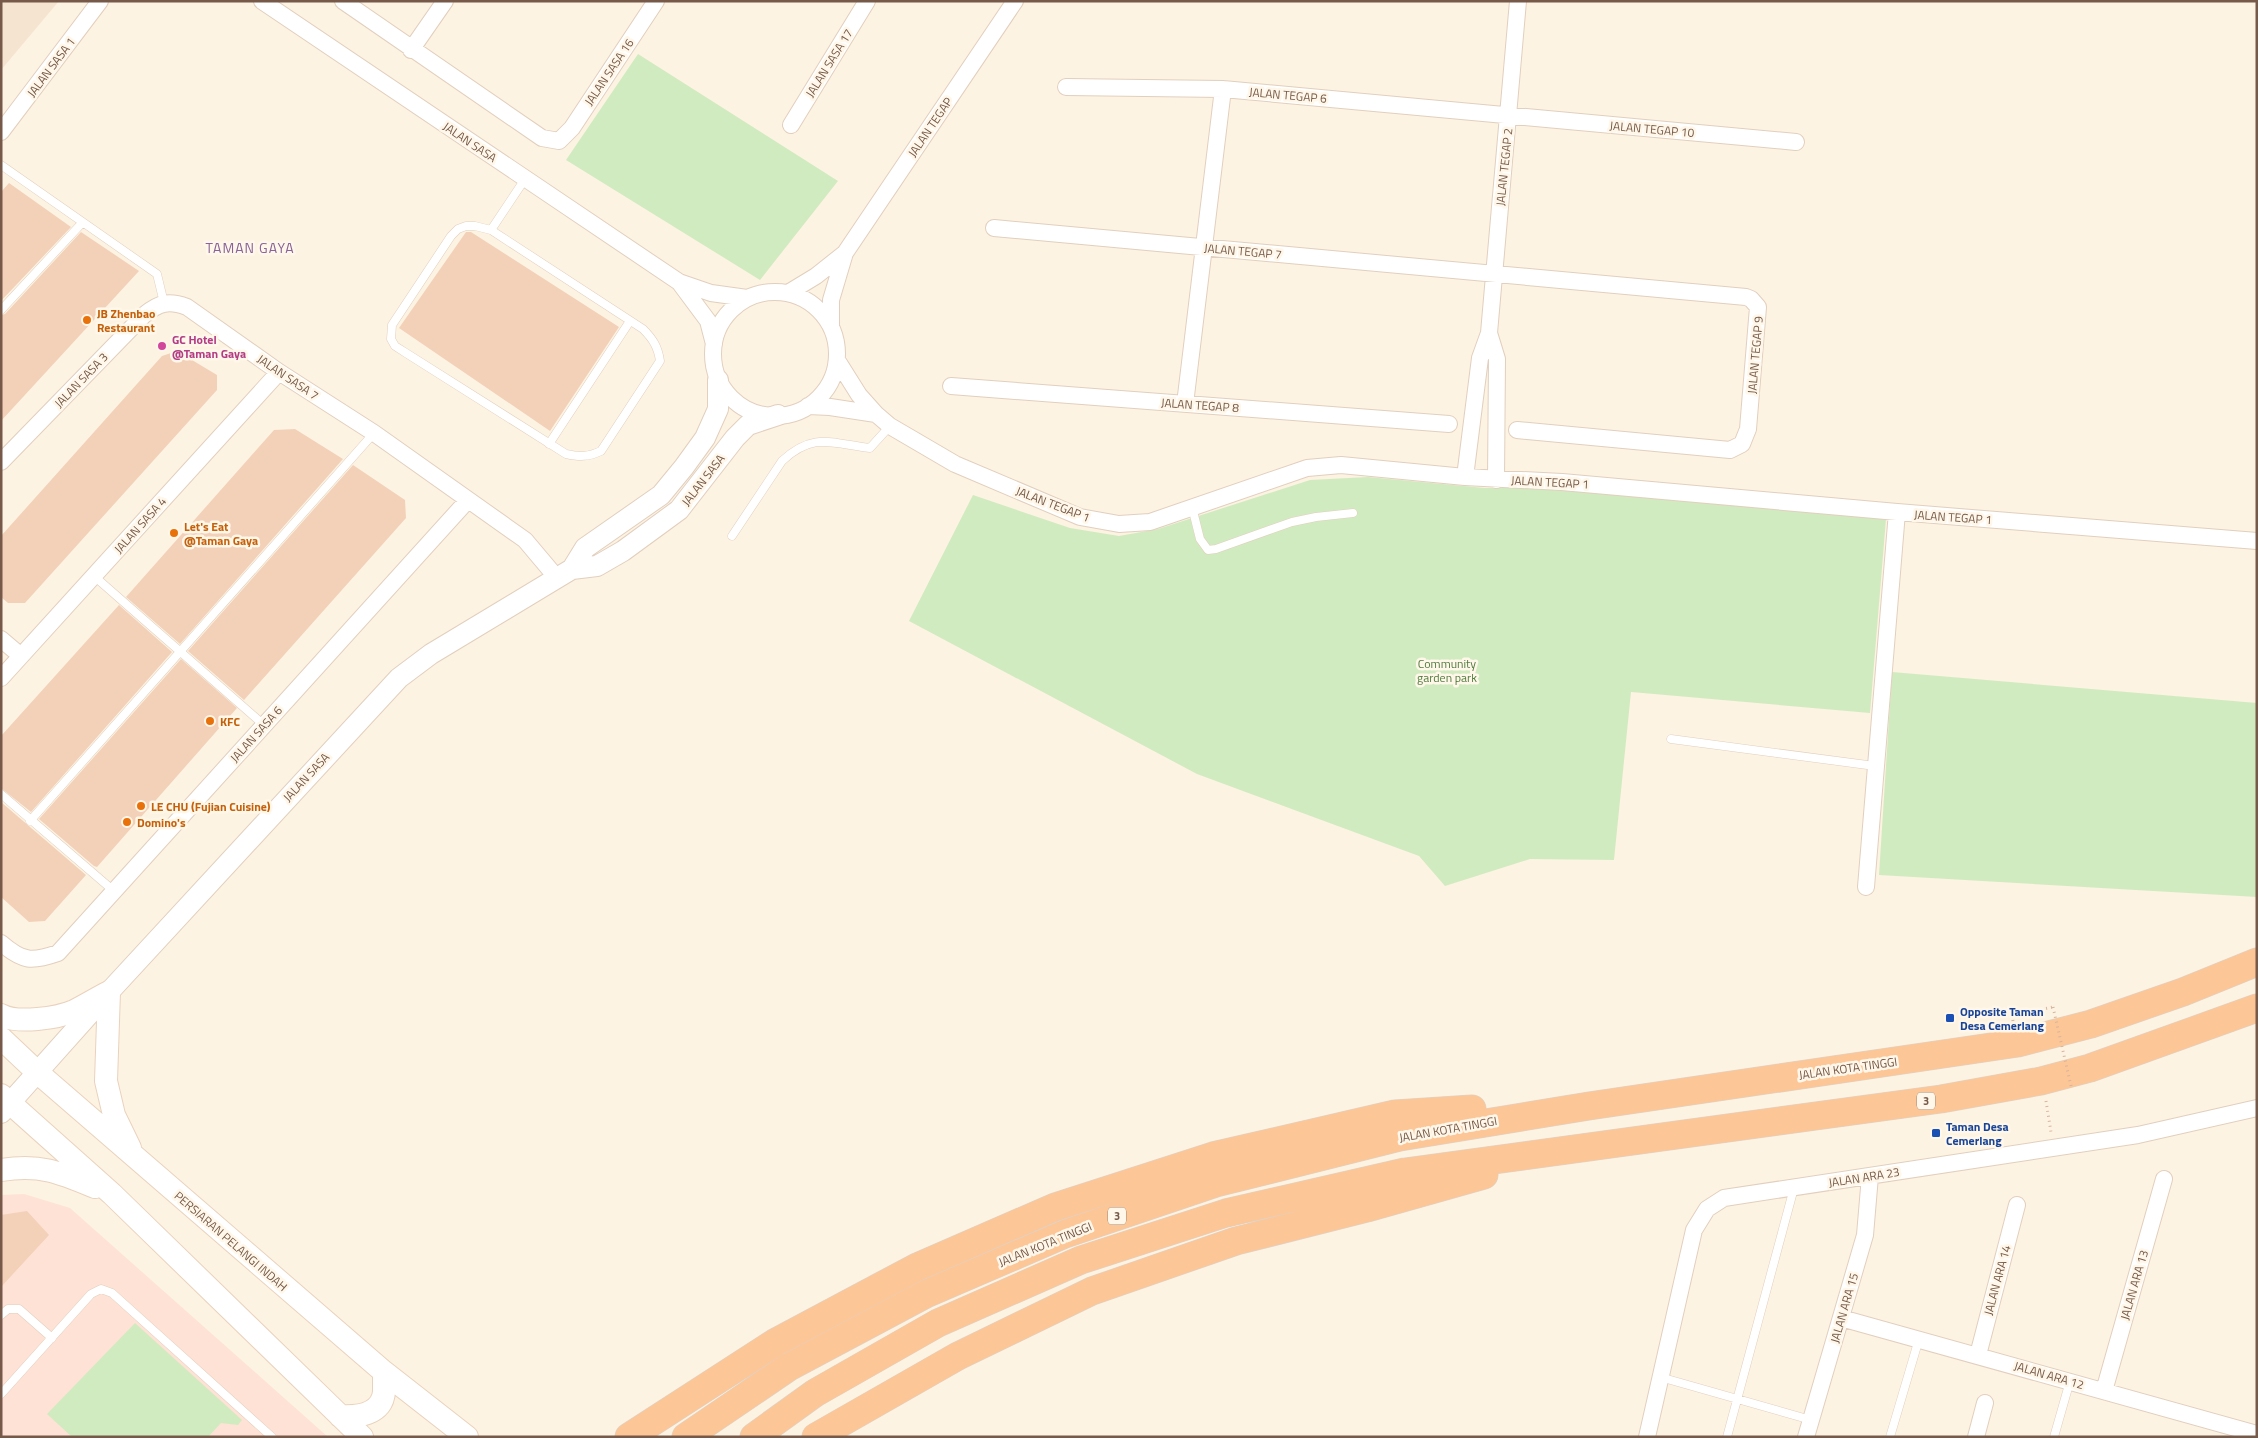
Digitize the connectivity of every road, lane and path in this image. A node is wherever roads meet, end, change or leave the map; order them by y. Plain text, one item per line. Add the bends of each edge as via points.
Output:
1 (100, 1) edge
2 (262, 1) edge
3 (343, 1) edge
4 (445, 1) edge
5 (656, 1) edge
6 (867, 1) edge
7 (1015, 1) edge
8 (1518, 1) edge
9 (411, 50) junction
10 (1066, 87) dead end
11 (1223, 89) junction
12 (1509, 116) junction
13 (791, 125) dead end
14 (1, 132) edge
15 (1796, 142) dead end
16 (1, 165) edge
17 (525, 179) junction
18 (82, 223) junction
19 (994, 228) dead end
20 (491, 230) junction
21 (1204, 248) junction
22 (845, 253) junction
23 (1493, 274) junction
24 (679, 282) junction
25 (788, 293) junction
26 (747, 298) junction
27 (164, 303) junction
28 (1, 310) edge
29 (630, 321) junction
30 (831, 328) junction
31 (1489, 333) junction
32 (714, 344) junction
33 (837, 360) junction
34 (279, 372) junction
35 (718, 380) junction
36 (951, 386) dead end
37 (1185, 404) junction
38 (808, 406) junction
39 (876, 414) junction
40 (778, 416) junction
41 (1449, 424) dead end
42 (890, 426) junction
43 (1516, 430) dead end
44 (374, 433) junction
45 (549, 444) junction
46 (1, 462) edge
47 (1465, 477) junction
48 (1496, 480) junction
49 (468, 500) junction
50 (1192, 507) junction
51 (1897, 512) junction
52 (1353, 513) dead end
53 (732, 536) dead end
54 (2257, 540) edge
55 (565, 573) junction
56 (94, 576) junction
57 (1, 639) edge
58 (181, 651) junction
59 (21, 656) junction
60 (1, 678) edge
61 (264, 725) junction
62 (1671, 739) dead end
63 (1875, 766) junction
64 (1, 794) edge
65 (30, 821) junction
66 (1866, 887) dead end
67 (114, 892) junction
68 (1, 943) edge
69 (2257, 962) edge
70 (109, 992) junction
71 (2257, 1008) edge
72 (1, 1015) edge
73 (2012, 1016) dead end
74 (1, 1038) edge
75 (37, 1072) junction
76 (2041, 1081) junction
77 (2071, 1086) dead end
78 (4, 1104) edge
79 (1589, 1106) junction
80 (2257, 1108) edge
81 (1584, 1146) junction
82 (2054, 1148) junction
83 (135, 1158) junction
84 (1, 1170) edge
85 (1870, 1176) junction
86 (2164, 1179) dead end
87 (1794, 1188) junction
88 (112, 1194) junction
89 (2017, 1205) dead end
90 (1, 1315) edge
91 (1841, 1318) junction
92 (52, 1338) junction
93 (1919, 1339) junction
94 (1978, 1355) junction
95 (384, 1372) junction
96 (1660, 1377) junction
97 (2070, 1381) junction
98 (2104, 1391) junction
99 (1, 1394) edge
100 (1737, 1399) junction
101 (1985, 1403) dead end
102 (340, 1416) junction
103 (1811, 1420) junction
104 (2257, 1434) edge
105 (272, 1437) edge
106 (362, 1437) edge
107 (467, 1437) edge
108 (629, 1437) edge
109 (686, 1437) edge
110 (754, 1437) edge
111 (816, 1437) edge
112 (1647, 1437) edge
113 (1727, 1437) edge
114 (1806, 1437) edge
115 (1890, 1437) edge
116 (1976, 1437) edge
117 (2054, 1437) edge

1 - 14 street, JALAN SASA 1
2 - 17 street, JALAN SASA
3 - 9 street
4 - 9 street
5 - 9 street, JALAN SASA 16 via 572,128 559,141 542,138
6 - 13 street, JALAN SASA 17
7 - 22 street, JALAN TEGAP
8 - 12 street, JALAN TEGAP 2
10 - 11 street, JALAN TEGAP 6
11 - 12 street, JALAN TEGAP 6
11 - 21 street
12 - 15 street, JALAN TEGAP 10
12 - 23 street, JALAN TEGAP 2
16 - 18 lane
17 - 20 lane
17 - 24 street, JALAN SASA
18 - 27 lane via 157,274
18 - 28 lane
19 - 21 street, JALAN TEGAP 7
20 - 29 lane
20 - 45 lane via 466,226 451,236 392,325 391,339 401,349
21 - 23 street, JALAN TEGAP 7
21 - 37 street
22 - 25 street, JALAN TEGAP
22 - 30 street, JALAN TEGAP via 831,300
23 - 31 street, JALAN TEGAP 2
23 - 43 street, JALAN TEGAP 9 via 1746,298 1758,307 1748,430 1742,444 1730,450
24 - 26 street, JALAN SASA via 711,293
24 - 32 street, JALAN SASA via 708,321
25 - 26 street via 767,293
25 - 30 street via 813,305
26 - 32 street via 731,310 720,325
27 - 34 street, JALAN SASA 7 via 174,302 187,307
27 - 46 street, JALAN SASA 3 via 144,315
29 - 45 lane
29 - 45 lane via 652,338 660,361 601,451 580,457 566,454
30 - 33 street
31 - 47 street, JALAN TEGAP 2 via 1480,358
31 - 48 street, JALAN TEGAP 2 via 1497,358
32 - 35 street via 713,362
33 - 38 street via 832,378 822,394
33 - 39 street, JALAN TEGAP 1 via 859,395
34 - 44 street, JALAN SASA 7
34 - 56 street, JALAN SASA 4
35 - 40 street via 733,400 754,412
35 - 55 street, JALAN SASA via 718,409 705,438 684,467 661,495 585,548
36 - 37 street, JALAN TEGAP 8
37 - 41 street, JALAN TEGAP 8
38 - 39 street
38 - 40 street
39 - 42 street, JALAN TEGAP 1
40 - 55 street, JALAN SASA via 748,425 679,510 597,566
42 - 50 street, JALAN TEGAP 1 via 955,464 1080,516 1119,524 1150,522
42 - 53 lane via 870,448 830,441 807,444 792,451 782,460
44 - 49 street, JALAN SASA 7
44 - 58 lane
47 - 48 street, JALAN TEGAP 1
47 - 50 street, JALAN TEGAP 1 via 1342,465 1307,468
48 - 51 street, JALAN TEGAP 1 via 1582,484
49 - 55 street, JALAN SASA 7
49 - 61 street, JALAN SASA 6
50 - 52 lane via 1200,540 1208,550 1292,522
51 - 54 street, JALAN TEGAP 1
51 - 63 street
55 - 70 street, JALAN SASA via 431,654 399,678
56 - 58 lane
56 - 59 street, JALAN SASA 4
57 - 59 street
58 - 61 lane
58 - 65 lane
59 - 60 street, JALAN SASA 4
61 - 67 street, JALAN SASA 6
62 - 63 lane
63 - 66 street
64 - 65 lane
65 - 67 lane
67 - 68 street, JALAN SASA 6 via 58,953 38,960 23,958
69 - 79 highway, JALAN KOTA TINGGI / 3 via 2109,1018 2018,1043
70 - 72 main road via 63,1014 36,1019
70 - 75 street, JALAN SASA
70 - 83 main road via 106,1081 114,1115
71 - 76 highway, 3 via 2090,1068
73 - 77 path, bridge via 2053,1007
74 - 75 main road, PERSIARAN PELANGI INDAH
75 - 78 street, JALAN SASA
75 - 83 main road, PERSIARAN PELANGI INDAH
76 - 81 highway, 3 via 1931,1101
76 - 82 path
78 - 88 main road
79 - 108 highway via 1495,1107 1395,1114 1213,1156 1055,1207 917,1267 776,1342
79 - 109 highway, JALAN KOTA TINGGI / 3 via 1382,1141 1216,1183 1064,1234 926,1294 789,1367
80 - 82 street, JALAN ARA 23 via 2138,1135
81 - 110 highway, 3 via 1405,1172 1226,1213 1081,1260 938,1323 815,1393
81 - 111 highway via 1367,1208 1236,1241 1092,1291 958,1356
82 - 85 street, JALAN ARA 23
83 - 95 main road, PERSIARAN PELANGI INDAH
84 - 88 main road via 24,1167 56,1171
85 - 87 street, JALAN ARA 23
85 - 91 street, JALAN ARA 15 via 1865,1236
86 - 98 street, JALAN ARA 13
87 - 96 street, JALAN ARA 23 via 1724,1198 1707,1209 1694,1230
87 - 100 lane
88 - 102 main road
89 - 94 street, JALAN ARA 14
90 - 92 lane via 8,1309 19,1309
91 - 93 street, JALAN ARA 12
91 - 103 street, JALAN ARA 15
92 - 99 lane
92 - 105 lane via 91,1294 106,1290
93 - 94 street, JALAN ARA 12
93 - 115 lane
94 - 97 street, JALAN ARA 12
95 - 102 main road via 384,1394 378,1406 357,1417
95 - 107 main road, PERSIARAN PELANGI INDAH
96 - 100 lane
96 - 112 street, JALAN ARA 23
97 - 98 street, JALAN ARA 12
97 - 117 lane
98 - 104 street, JALAN ARA 12
100 - 103 lane
100 - 113 lane
101 - 116 street
102 - 106 main road
103 - 114 street, JALAN ARA 15

